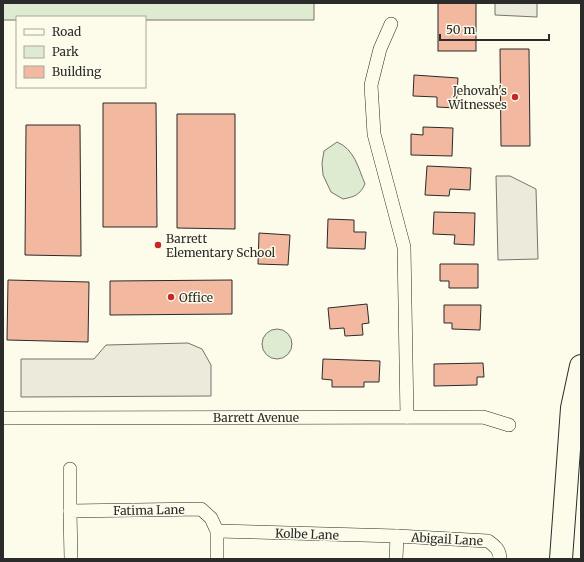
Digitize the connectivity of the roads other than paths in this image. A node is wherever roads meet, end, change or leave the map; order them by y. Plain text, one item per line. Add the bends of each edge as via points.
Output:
1 (391, 24) dead end
2 (581, 366) edge
3 (407, 417) junction
4 (3, 418) edge
5 (508, 425) dead end
6 (70, 469) dead end
7 (70, 511) junction
8 (217, 531) junction
9 (397, 536) junction
10 (498, 553) edge
11 (71, 559) edge
12 (217, 559) edge
13 (396, 559) edge
14 (561, 559) edge

1 - 3 street via 380,49 371,85 374,134 404,247
2 - 14 highway via 572,408
3 - 4 street, Barrett Avenue
3 - 5 street, Barrett Avenue via 483,417
6 - 7 street
7 - 8 street, Fatima Lane via 201,509 211,518
7 - 11 street
8 - 9 street, Kolbe Lane
8 - 12 street
9 - 10 street, Abigail Lane via 488,541
9 - 13 street

